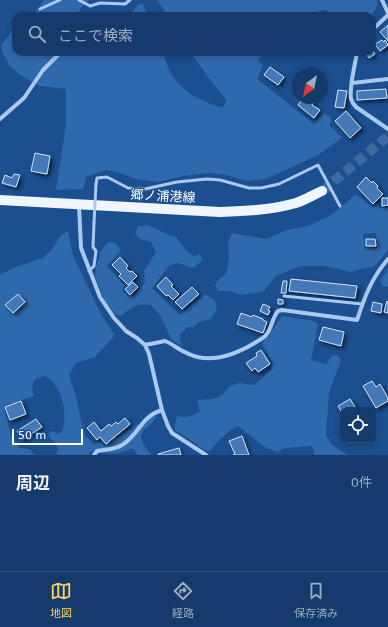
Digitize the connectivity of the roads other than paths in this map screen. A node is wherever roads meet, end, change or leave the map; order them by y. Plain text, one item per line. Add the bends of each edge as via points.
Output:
1 (60, 0) edge
2 (79, 0) edge
3 (130, 0) edge
4 (382, 0) edge
5 (40, 9) dead end
6 (388, 14) edge
7 (376, 26) edge
8 (57, 56) edge
9 (356, 56) edge
10 (388, 79) edge
11 (352, 83) junction
12 (0, 119) edge
13 (388, 129) edge
14 (322, 191) tunnel mouth
15 (0, 200) edge
16 (79, 205) junction
17 (340, 206) dead end
18 (388, 259) edge
19 (90, 271) junction
20 (284, 296) dead end
21 (362, 304) junction
22 (145, 345) junction
23 (162, 410) junction
24 (94, 455) edge
25 (206, 455) edge

1 - 5 lane
2 - 3 lane via 90,6 100,3 125,4
4 - 6 street
6 - 7 street
8 - 12 street via 43,70 24,98
9 - 11 street
10 - 11 street
11 - 13 street via 351,99 356,107
14 - 16 main road, 郷ノ浦港線 via 298,202 275,208 244,211
15 - 16 main road, 郷ノ浦港線
16 - 19 street via 81,248
17 - 19 lane, bridge via 318,165 279,184 261,188 207,179 145,189 128,188 107,177 98,178 93,247 96,251 94,266
18 - 21 street via 378,270
19 - 22 street via 100,297 114,318
20 - 21 lane
21 - 22 street via 357,320 278,311 264,337 230,355 197,357 164,341
22 - 23 street
23 - 24 street via 146,418 123,445 97,451
23 - 25 street via 172,433

